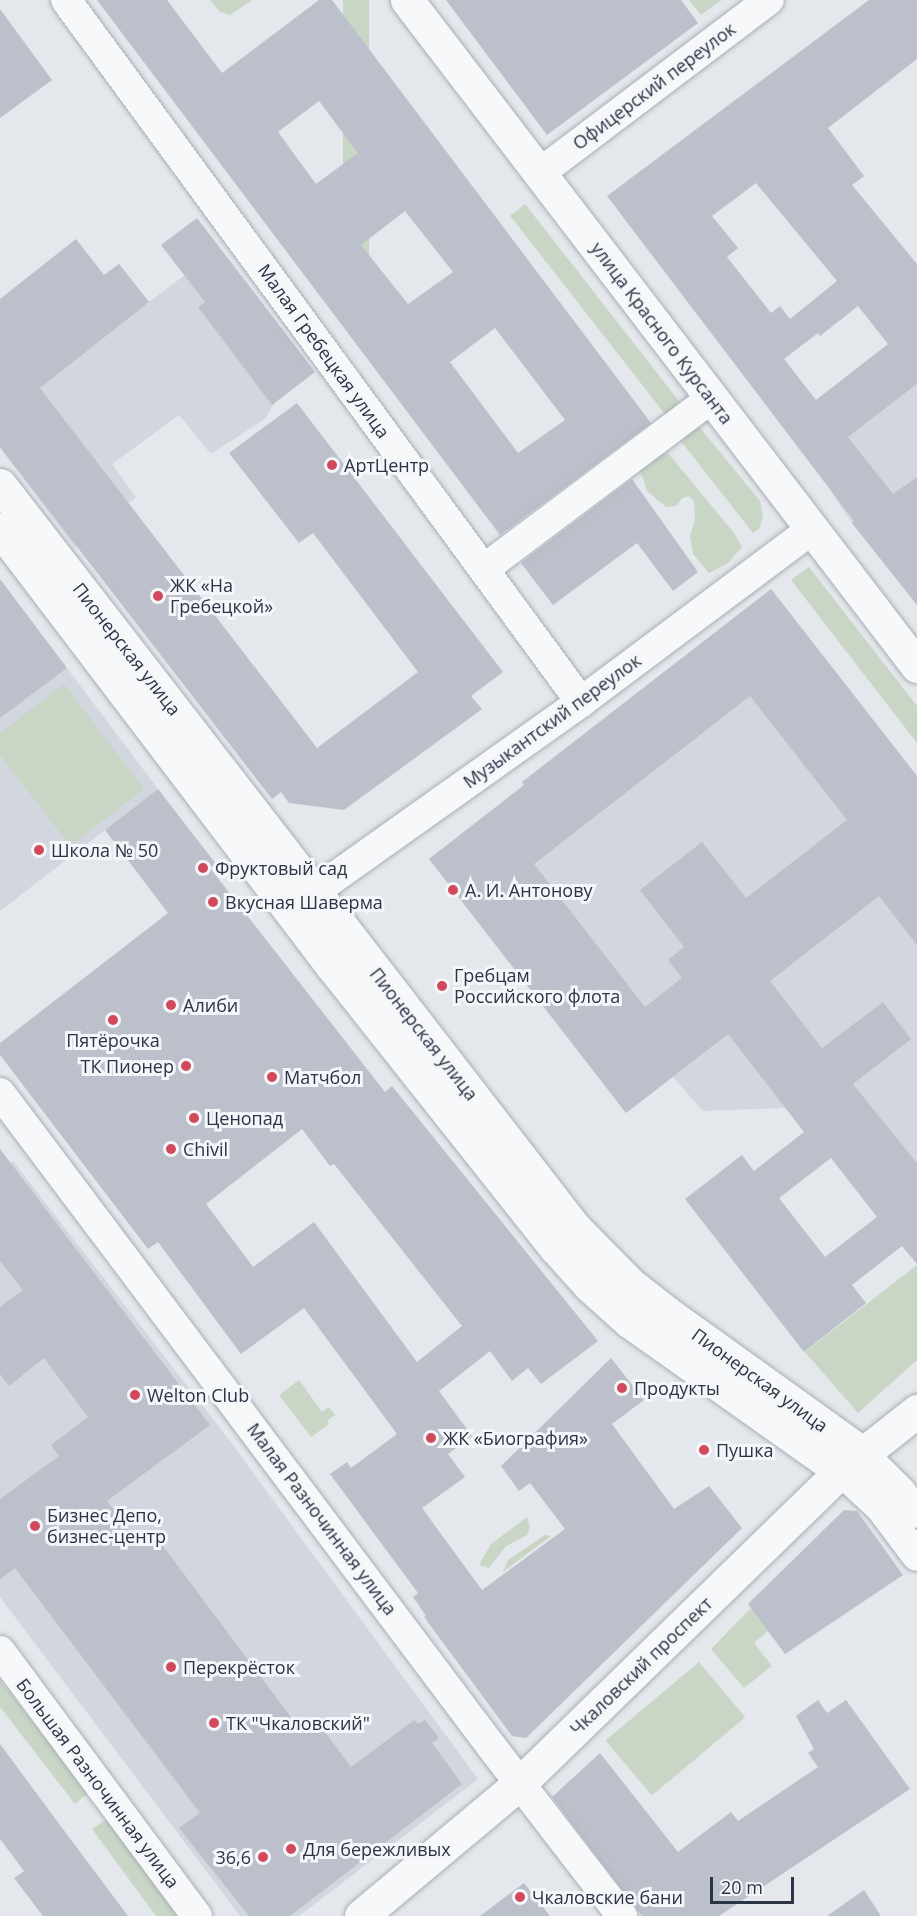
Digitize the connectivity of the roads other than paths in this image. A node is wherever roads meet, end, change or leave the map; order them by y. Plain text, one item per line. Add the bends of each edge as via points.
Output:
1 (66, 0) edge
2 (407, 0) edge
3 (769, 0) edge
4 (540, 173) junction
5 (712, 398) junction
6 (1, 487) edge
7 (0, 529) edge
8 (812, 529) junction
9 (484, 569) junction
10 (917, 666) edge
11 (581, 702) junction
12 (302, 900) junction
13 (0, 1093) edge
14 (917, 1411) edge
15 (852, 1463) junction
16 (917, 1513) edge
17 (917, 1556) edge
18 (0, 1651) edge
19 (521, 1782) junction
20 (197, 1916) edge
21 (361, 1916) edge
22 (622, 1916) edge

1 - 9 street, Малая Гребецкая улица
2 - 4 street, улица Красного Курсанта
3 - 4 street, Офицерский переулок
4 - 5 street, улица Красного Курсанта
5 - 8 street, улица Красного Курсанта
5 - 9 street
6 - 12 street, Пионерская улица
7 - 12 street, Пионерская улица
8 - 10 street, улица Красного Курсанта
8 - 11 street, Музыкантский переулок
9 - 11 street, Малая Гребецкая улица
11 - 12 street, Музыкантский переулок
12 - 15 street, Пионерская улица via 600,1255
13 - 19 street, Малая Разночинная улица
14 - 15 street, Чкаловский проспект
15 - 16 street, Пионерская улица via 901,1492
15 - 17 street, Пионерская улица
15 - 19 street, Чкаловский проспект
18 - 20 street, Большая Разночинная улица
19 - 21 street, Чкаловский проспект
19 - 22 street, Малая Разночинная улица

